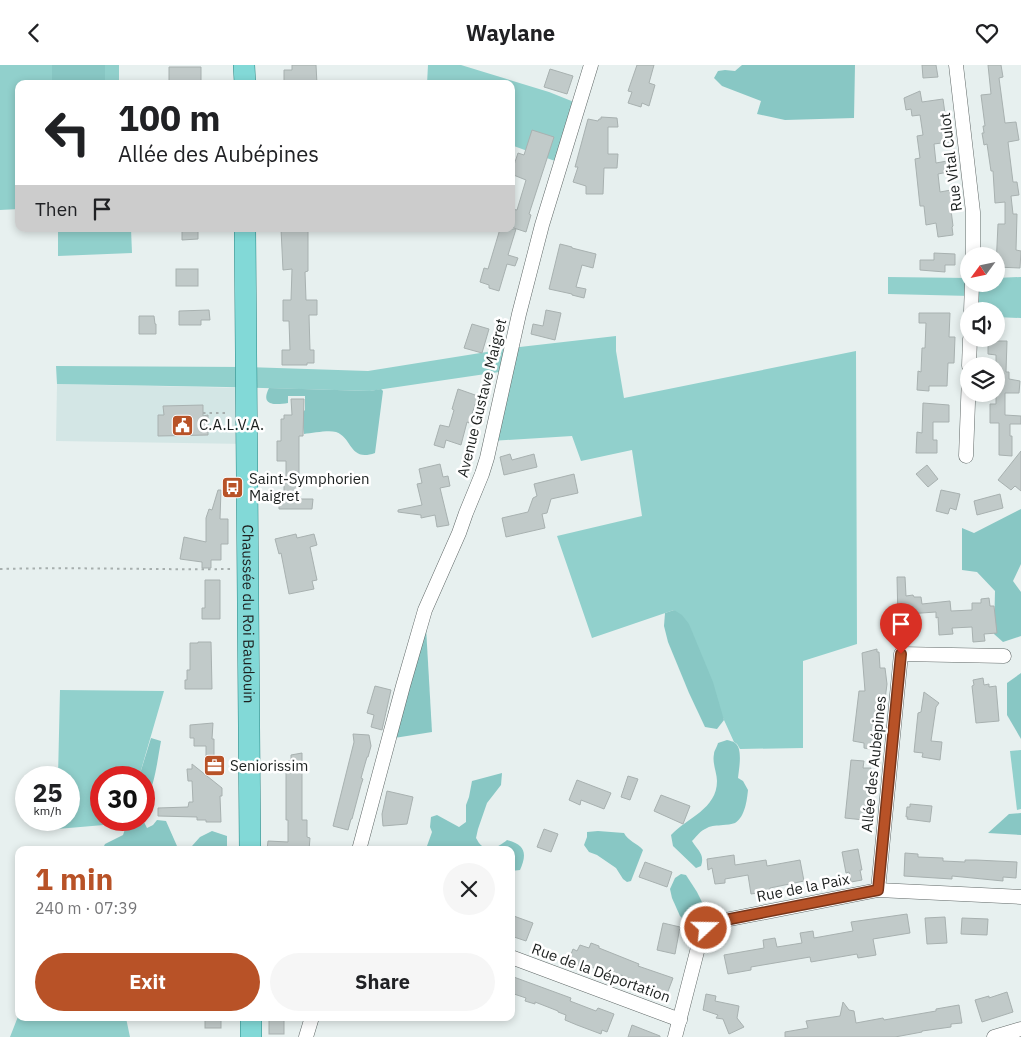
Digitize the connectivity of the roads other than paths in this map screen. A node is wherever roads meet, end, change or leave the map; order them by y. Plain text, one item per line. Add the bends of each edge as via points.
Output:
1 (244, 65) edge
2 (590, 65) edge
3 (956, 65) edge
4 (244, 80) edge
5 (246, 232) edge
6 (973, 247) edge
7 (968, 402) edge
8 (966, 456) dead end
9 (1004, 656) dead end
10 (250, 846) edge
11 (360, 846) edge
12 (878, 890) junction
13 (1021, 897) edge
14 (515, 958) edge
15 (680, 1020) junction
16 (251, 1021) edge
17 (311, 1021) edge
18 (1021, 1029) edge
19 (251, 1037) edge
20 (306, 1037) edge
21 (675, 1037) edge
22 (994, 1037) edge

1 - 4 main road
2 - 11 street, Avenue Gustave Maigret via 518,314 487,458 425,610
3 - 6 street, Rue Vital Culot via 973,212
5 - 10 main road, Chaussée du Roi Baudouin
7 - 8 street
9 - 12 street, Allée des Aubépines via 901,654
12 - 13 street, Rue de la Paix
12 - 15 street, Rue de la Paix via 725,920 706,928
14 - 15 street, Rue de la Déportation
15 - 21 street, Rue de la Paix
16 - 19 main road
17 - 20 street
18 - 22 street

